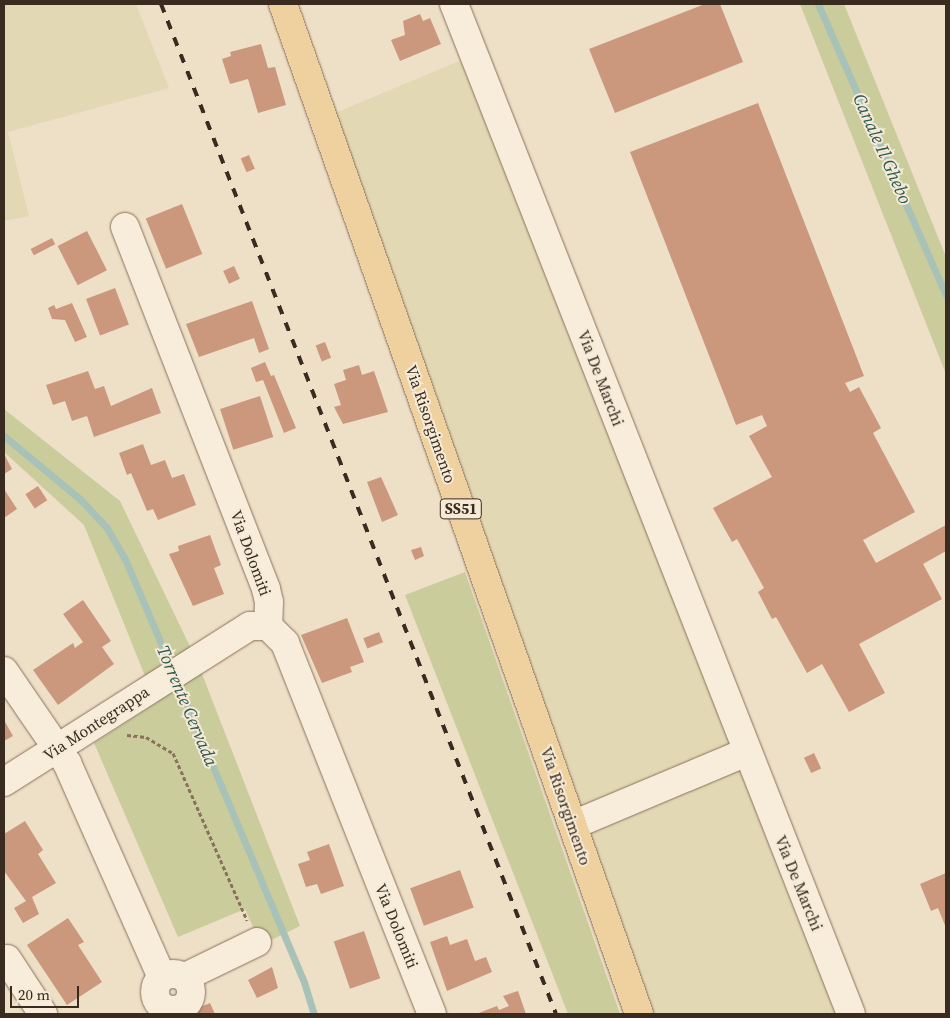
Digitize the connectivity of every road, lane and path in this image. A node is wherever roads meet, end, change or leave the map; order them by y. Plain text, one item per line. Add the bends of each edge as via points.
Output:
1 (283, 4) edge
2 (454, 4) edge
3 (125, 227) dead end
4 (268, 626) junction
5 (4, 671) edge
6 (118, 736) dead end
7 (58, 748) junction
8 (747, 752) junction
9 (4, 782) edge
10 (572, 825) junction
11 (257, 942) joint
12 (7, 959) dead end
13 (174, 977) junction
14 (162, 1011) edge
15 (43, 1014) edge
16 (432, 1014) edge
17 (639, 1014) edge
18 (851, 1014) edge

1 - 10 main road, Via Risorgimento / SS51
2 - 8 street, Via De Marchi
3 - 4 street, Via Dolomiti via 266,589
4 - 7 street, Via Montegrappa via 250,626
4 - 16 street, Via Dolomiti via 285,643
5 - 7 street
6 - 11 path via 146,737 173,754
7 - 9 street, Via Montegrappa
7 - 13 street
8 - 10 street
8 - 18 street, Via De Marchi
10 - 17 main road, Via Risorgimento / SS51
11 - 13 street
12 - 15 street
13 - 14 street via 155,993

